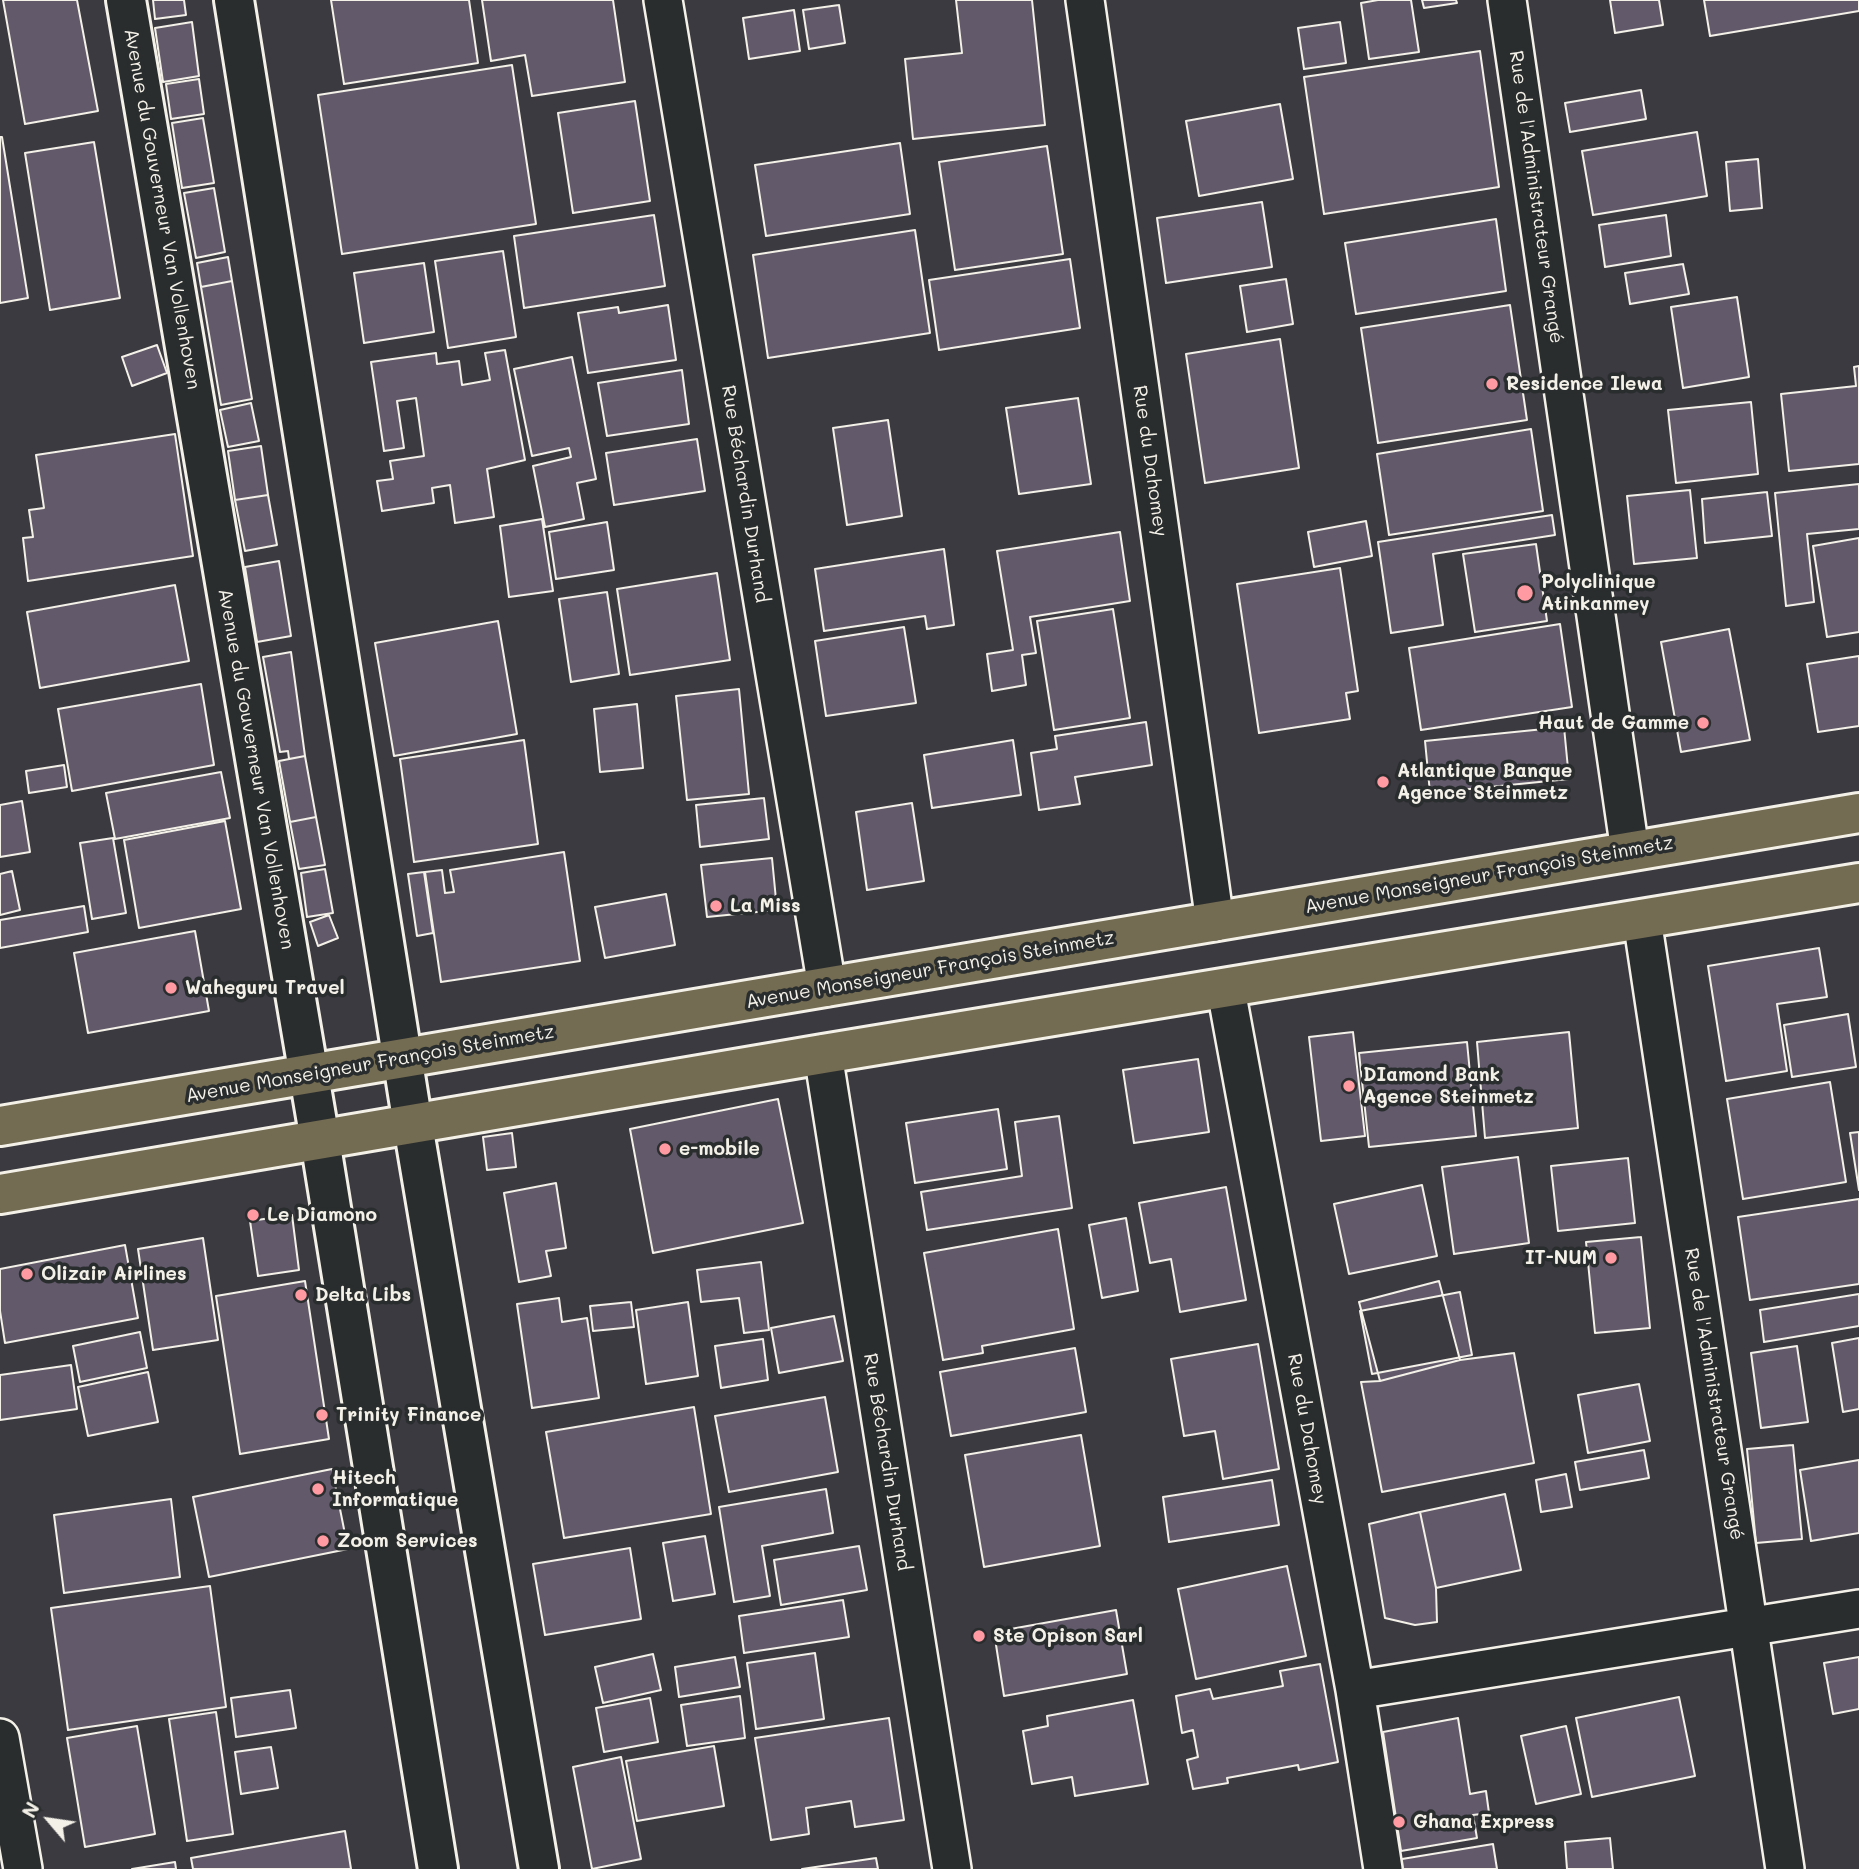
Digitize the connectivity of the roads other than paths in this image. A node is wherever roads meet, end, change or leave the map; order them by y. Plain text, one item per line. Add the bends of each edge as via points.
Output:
1 (126, 0) edge
2 (234, 0) edge
3 (663, 0) edge
4 (1085, 0) edge
5 (1507, 0) edge
6 (1859, 813) edge
7 (1630, 851) junction
8 (1859, 883) edge
9 (1642, 919) junction
10 (1215, 922) junction
11 (827, 987) junction
12 (1226, 989) junction
13 (823, 1054) junction
14 (403, 1058) junction
15 (307, 1074) junction
16 (413, 1125) junction
17 (0, 1126) edge
18 (320, 1140) junction
19 (0, 1194) edge
20 (1859, 1609) edge
21 (1749, 1626) junction
22 (1355, 1690) junction
23 (0, 1738) edge
24 (23, 1869) edge
25 (438, 1869) edge
26 (539, 1869) edge
27 (952, 1869) edge
28 (1383, 1869) edge
29 (1785, 1869) edge

1 - 15 main road, Avenue du Gouverneur Van Vollenhoven
2 - 14 main road
3 - 11 street, Rue Béchardin Durhand
4 - 10 street, Rue du Dahomey
5 - 7 street, Rue de l'Administrateur Grangé
6 - 7 main road, Avenue Monseigneur François Steinmetz
7 - 10 main road, Avenue Monseigneur François Steinmetz
8 - 9 main road
9 - 12 main road
9 - 21 street, Rue de l'Administrateur Grangé
10 - 11 main road, Avenue Monseigneur François Steinmetz
11 - 14 main road, Avenue Monseigneur François Steinmetz
12 - 13 main road
12 - 22 street, Rue du Dahomey
13 - 16 main road
13 - 27 street, Rue Béchardin Durhand
14 - 15 main road, Avenue Monseigneur François Steinmetz
14 - 16 main road
15 - 17 main road, Avenue Monseigneur François Steinmetz
15 - 18 main road, Avenue du Gouverneur Van Vollenhoven
16 - 18 main road
16 - 26 main road
18 - 19 main road
18 - 25 main road, Avenue du Gouverneur Van Vollenhoven
20 - 21 street
21 - 22 street
21 - 29 street, Rue de l'Administrateur Grangé
22 - 28 street, Rue du Dahomey
23 - 24 street

